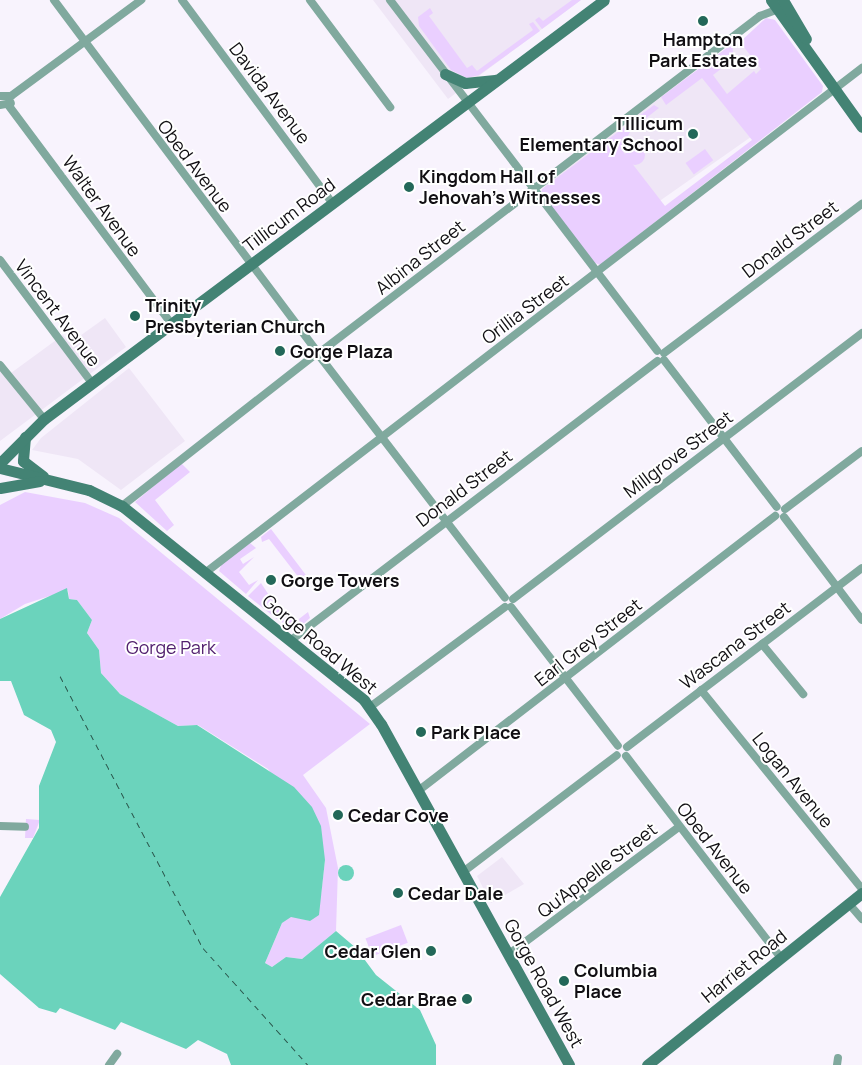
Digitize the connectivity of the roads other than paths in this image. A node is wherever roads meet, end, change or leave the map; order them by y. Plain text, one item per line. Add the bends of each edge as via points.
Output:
1 (54, 0) edge
2 (141, 0) edge
3 (182, 0) edge
4 (310, 0) edge
5 (390, 0) edge
6 (604, 0) edge
7 (783, 0) edge
8 (774, 5) edge
9 (85, 42) junction
10 (862, 68) edge
11 (445, 74) junction
12 (499, 80) junction
13 (836, 90) junction
14 (0, 95) edge
15 (10, 96) junction
16 (467, 103) junction
17 (0, 105) edge
18 (9, 106) junction
19 (390, 107) dead end
20 (862, 127) edge
21 (533, 189) junction
22 (333, 204) junction
23 (862, 204) edge
24 (0, 260) edge
25 (251, 265) junction
26 (597, 273) junction
27 (172, 325) junction
28 (862, 333) edge
29 (314, 348) junction
30 (322, 354) junction
31 (660, 356) junction
32 (312, 357) junction
33 (0, 365) edge
34 (92, 383) junction
35 (44, 420) junction
36 (26, 436) junction
37 (381, 436) junction
38 (723, 439) junction
39 (862, 451) edge
40 (0, 463) edge
41 (0, 468) edge
42 (48, 480) junction
43 (0, 488) edge
44 (122, 506) junction
45 (782, 511) junction
46 (445, 520) junction
47 (862, 568) edge
48 (205, 573) junction
49 (836, 587) junction
50 (508, 603) junction
51 (862, 620) edge
52 (290, 640) junction
53 (762, 644) junction
54 (565, 678) junction
55 (701, 690) junction
56 (803, 694) dead end
57 (370, 707) junction
58 (618, 746) junction
59 (628, 747) junction
60 (617, 755) junction
61 (626, 756) junction
62 (418, 791) junction
63 (0, 826) edge
64 (25, 827) dead end
65 (679, 827) junction
66 (463, 872) junction
67 (862, 889) edge
68 (862, 893) edge
69 (849, 904) junction
70 (862, 919) edge
71 (509, 954) junction
72 (781, 958) junction
73 (117, 1054) dead end
74 (109, 1065) edge
75 (569, 1065) edge
76 (647, 1065) edge

1 - 9 street, Obed Avenue
2 - 9 street
3 - 22 street, Davida Avenue
4 - 19 street
5 - 11 street
6 - 12 main road, Tillicum Road
7 - 13 main road
8 - 13 main road
8 - 21 street, Albina Street
9 - 15 street
9 - 25 street, Obed Avenue
10 - 13 street, Orillia Street
11 - 12 main road via 456,82 472,84
11 - 16 street
12 - 16 main road, Tillicum Road
13 - 20 main road
13 - 26 street, Orillia Street
14 - 15 street
15 - 18 street
16 - 21 street
16 - 22 main road, Tillicum Road
17 - 18 street
18 - 27 street, Walter Avenue
21 - 26 street
21 - 30 street, Albina Street
22 - 25 main road, Tillicum Road
23 - 31 street, Donald Street
24 - 34 street, Vincent Avenue
25 - 27 main road, Tillicum Road
25 - 29 street, Obed Avenue
26 - 31 street
26 - 37 street, Orillia Street
27 - 34 main road, Tillicum Road
28 - 38 street, Millgrove Street
29 - 30 street
29 - 32 street
30 - 32 street
30 - 37 street
31 - 38 street
31 - 46 street, Donald Street
32 - 44 street
33 - 35 street
34 - 35 main road, Tillicum Road
35 - 36 main road, Tillicum Road
36 - 40 main road, Tillicum Road
36 - 42 main road via 23,461
37 - 46 street
37 - 48 street, Orillia Street
38 - 45 street
38 - 50 street, Millgrove Street
39 - 45 street
41 - 42 main road, Gorge Road West
42 - 43 main road
42 - 44 main road, Gorge Road West via 99,494
44 - 48 main road, Gorge Road West
45 - 49 street
45 - 54 street, Earl Grey Street
46 - 50 street
46 - 52 street, Donald Street
47 - 49 street, Wascana Street
48 - 52 main road, Gorge Road West
49 - 51 street
49 - 53 street, Wascana Street
50 - 54 street
50 - 57 street, Millgrove Street
52 - 57 main road, Gorge Road West
53 - 55 street, Wascana Street
53 - 56 street
54 - 58 street
54 - 62 street, Earl Grey Street
55 - 59 street, Wascana Street
55 - 67 street, Logan Avenue
57 - 62 main road, Gorge Road West
58 - 59 street
58 - 60 street
59 - 61 street
60 - 61 street
60 - 66 street
61 - 65 street, Obed Avenue
62 - 66 main road, Gorge Road West
63 - 64 street
65 - 71 street, Qu'Appelle Street
65 - 72 street, Obed Avenue
66 - 71 main road, Gorge Road West
68 - 69 main road, Harriet Road
69 - 70 street
69 - 72 main road, Harriet Road
71 - 75 main road, Gorge Road West
72 - 76 main road, Harriet Road
73 - 74 street

